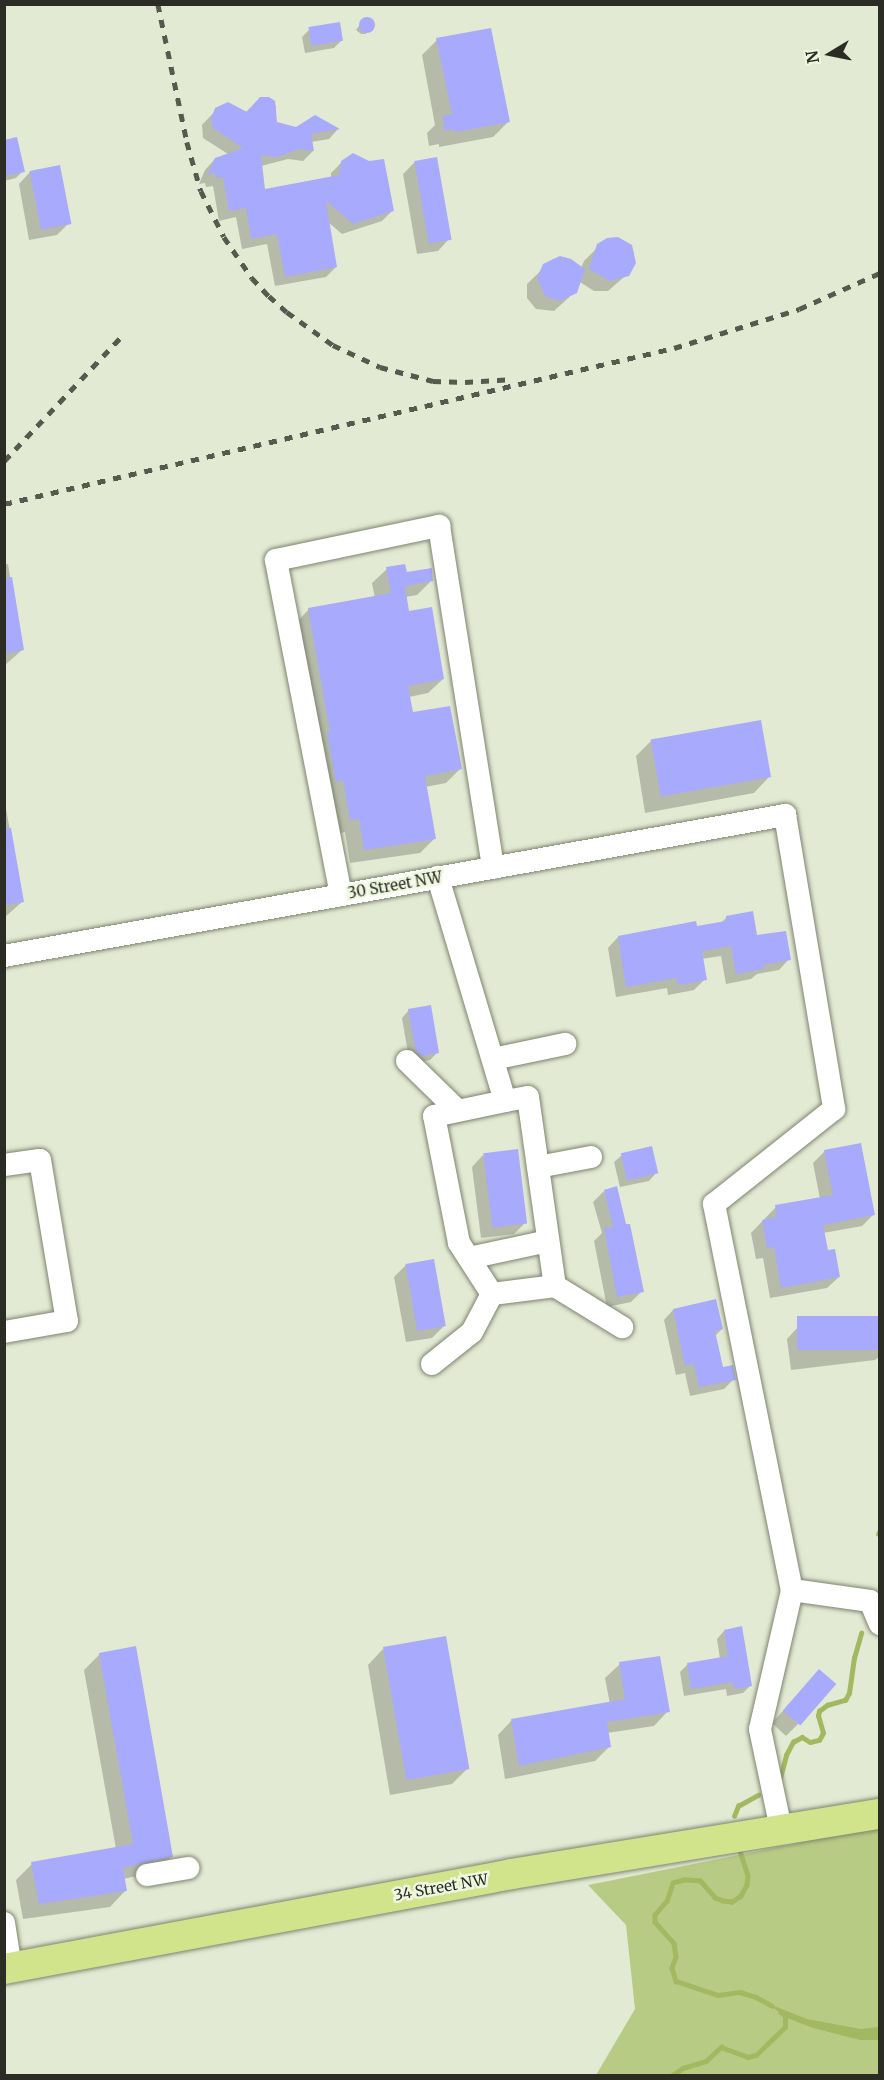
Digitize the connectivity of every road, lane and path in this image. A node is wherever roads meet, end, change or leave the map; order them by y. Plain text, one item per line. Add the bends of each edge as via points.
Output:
1 (493, 867) junction
2 (438, 877) junction
3 (341, 895) junction
4 (4, 956) edge
5 (565, 1044) dead end
6 (493, 1059) junction
7 (407, 1061) dead end
8 (505, 1101) junction
9 (458, 1111) junction
10 (591, 1157) dead end
11 (4, 1164) edge
12 (538, 1167) junction
13 (548, 1241) junction
14 (469, 1258) junction
15 (555, 1286) junction
16 (492, 1294) junction
17 (622, 1327) dead end
18 (4, 1332) edge
19 (432, 1364) dead end
20 (792, 1590) junction
21 (879, 1624) edge
22 (879, 1814) edge
23 (781, 1829) junction
24 (188, 1868) dead end
25 (147, 1875) dead end
26 (4, 1923) edge
27 (8, 1968) edge

1 - 2 street, 30 Street NW
1 - 3 street via 439,526 276,560
1 - 20 street, 30 Street NW via 785,814 834,1109 714,1204
2 - 3 street, 30 Street NW
2 - 6 street
3 - 4 street, 30 Street NW
5 - 6 street
6 - 8 street
7 - 9 street
8 - 9 street
8 - 12 street via 528,1097
9 - 14 street via 434,1116 459,1243
10 - 12 street
11 - 18 street via 40,1160 67,1321
12 - 13 street
13 - 14 street
13 - 15 street
14 - 16 street
15 - 16 street
15 - 17 street
16 - 19 street via 472,1332
20 - 21 street via 870,1601
20 - 23 street via 760,1729
22 - 23 main road, 34 Street NW
23 - 27 main road, 34 Street NW via 411,1892
24 - 25 street
26 - 27 street

